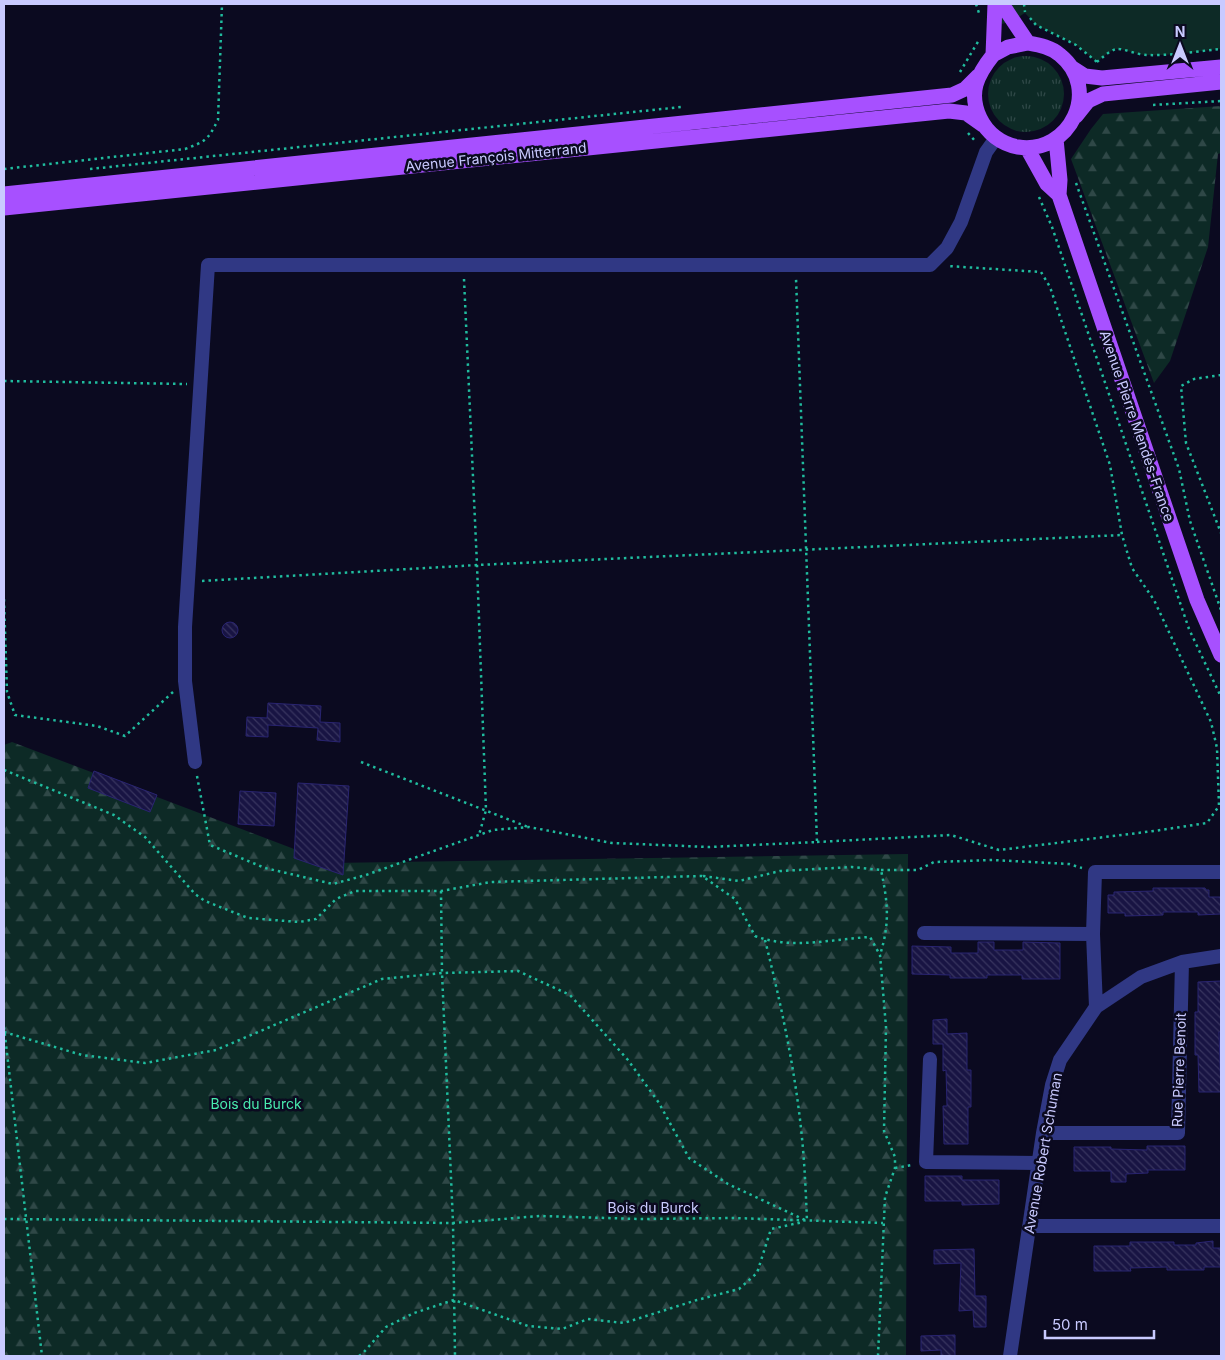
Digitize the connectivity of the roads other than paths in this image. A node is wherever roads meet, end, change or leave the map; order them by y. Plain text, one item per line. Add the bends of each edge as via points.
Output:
1 (995, 4) edge
2 (999, 4) edge
3 (1028, 43) junction
4 (993, 55) junction
5 (1221, 66) edge
6 (1071, 67) junction
7 (978, 76) junction
8 (1221, 82) edge
9 (1075, 117) junction
10 (984, 125) junction
11 (996, 138) junction
12 (1056, 139) junction
13 (1027, 148) junction
14 (4, 194) edge
15 (1059, 195) junction
16 (4, 208) edge
17 (1221, 655) edge
18 (195, 762) road end
19 (1221, 872) edge
20 (924, 933) dead end
21 (1093, 934) junction
22 (1221, 956) edge
23 (1182, 962) junction
24 (1096, 1007) junction
25 (930, 1059) dead end
26 (1043, 1133) junction
27 (1040, 1163) junction
28 (1029, 1226) junction
29 (1221, 1226) edge
30 (1010, 1356) edge

1 - 4 main road
2 - 3 main road
3 - 4 main road via 1008,47
3 - 6 main road via 1045,46
4 - 7 main road
5 - 6 main road via 1102,78 1085,76
6 - 9 main road via 1078,83
7 - 10 main road via 974,93 976,110
7 - 14 main road, Avenue François Mitterrand via 965,89 952,95
8 - 9 main road via 1103,94 1088,101
9 - 12 main road
10 - 11 main road
10 - 16 main road, Avenue François Mitterrand via 966,113 947,111
11 - 13 main road via 1011,146
11 - 18 street via 986,152 961,222 948,248 930,265 208,266 185,627 185,681
12 - 13 main road via 1047,145
12 - 15 main road
13 - 15 main road via 1047,184
15 - 17 main road, Avenue Pierre Mendès-France via 1197,600
19 - 21 street via 1095,872
20 - 21 street
21 - 24 street
22 - 23 street, Avenue Robert Schuman
23 - 24 street, Avenue Robert Schuman via 1141,977
23 - 26 street, Rue Pierre Benoit via 1178,1133
24 - 26 street, Avenue Robert Schuman via 1060,1060
25 - 27 street via 926,1162
26 - 27 street, Avenue Robert Schuman
27 - 28 street, Avenue Robert Schuman
28 - 29 street
28 - 30 street, Avenue Robert Schuman

